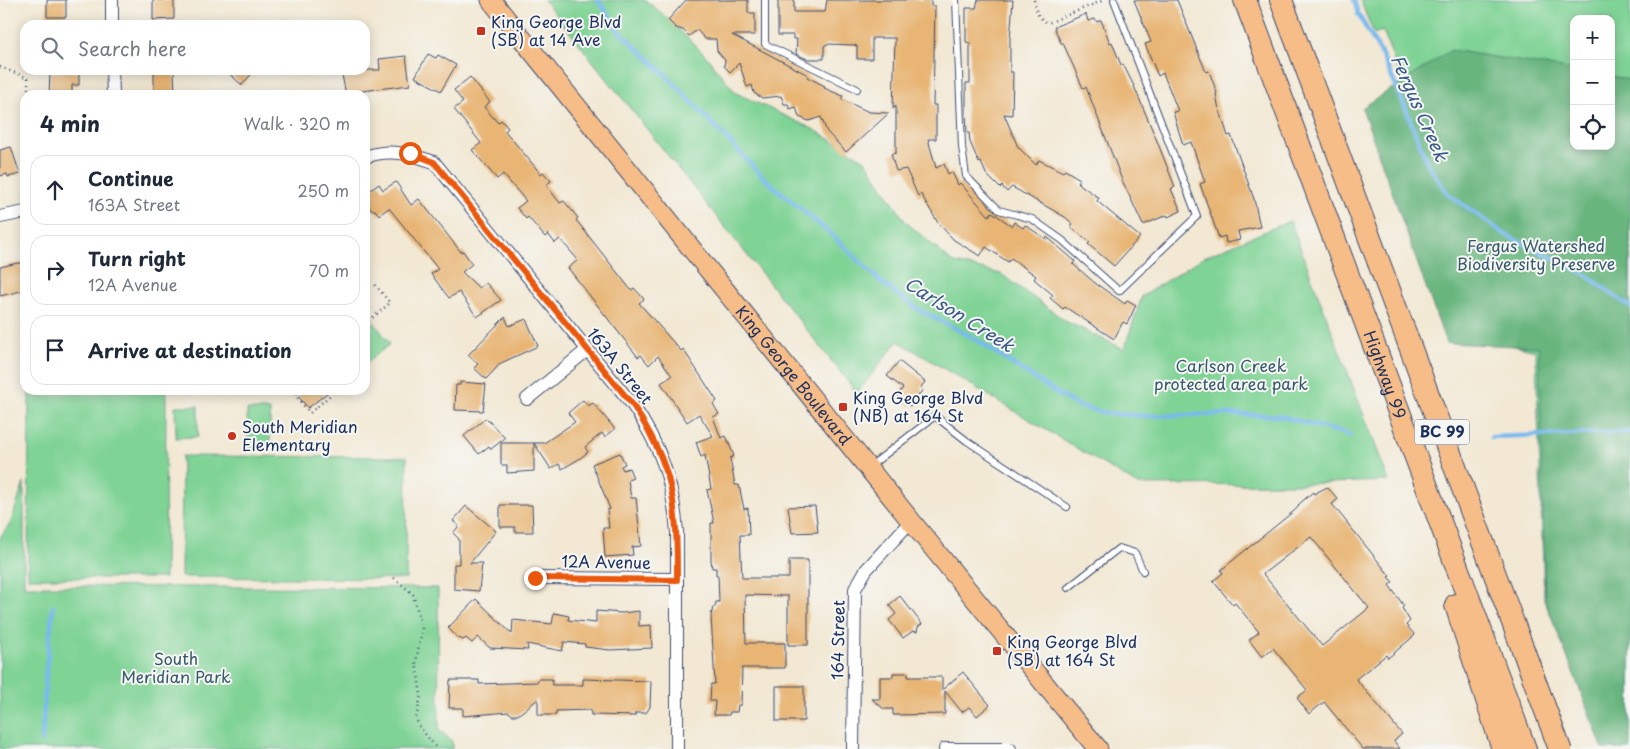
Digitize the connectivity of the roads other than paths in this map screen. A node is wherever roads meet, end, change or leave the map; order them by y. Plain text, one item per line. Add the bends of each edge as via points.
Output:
1 (112, 0) edge
2 (491, 0) edge
3 (765, 0) edge
4 (956, 0) edge
5 (1114, 0) edge
6 (1245, 0) edge
7 (1281, 0) edge
8 (1288, 0) edge
9 (112, 20) edge
10 (112, 75) edge
11 (857, 89) dead end
12 (112, 90) edge
13 (1324, 115) junction
14 (370, 155) edge
15 (20, 213) edge
16 (0, 218) edge
17 (587, 350) junction
18 (527, 399) dead end
19 (1399, 410) junction
20 (868, 468) junction
21 (1067, 507) dead end
22 (911, 521) junction
23 (1143, 571) dead end
24 (535, 578) dead end
25 (677, 580) junction
26 (1068, 588) dead end
27 (677, 749) edge
28 (853, 749) edge
29 (945, 749) edge
30 (1010, 749) edge
31 (1098, 749) edge
32 (1502, 749) edge
33 (1525, 749) edge
34 (1560, 749) edge

1 - 9 street
2 - 20 main road, King George Boulevard
3 - 11 lane via 765,44
4 - 5 lane via 966,176 999,210 1032,219 1062,240 1119,291 1197,216
6 - 19 highway, Highway 99 / BC 99
7 - 13 highway, Highway 99 / BC 99
8 - 13 highway
10 - 12 street
13 - 34 highway, Highway 99 / BC 99
14 - 17 street, 163A Street via 381,152 410,153 434,162
15 - 16 street
17 - 18 street
17 - 25 street, 163A Street via 641,418 665,464 674,499
19 - 32 highway
19 - 33 highway, Highway 99 / BC 99
20 - 21 lane via 935,416
20 - 22 main road, King George Boulevard
22 - 28 street, 164 Street via 866,570 855,589
22 - 31 main road, King George Boulevard
23 - 26 lane via 1135,553 1119,548
24 - 25 street, 12A Avenue
25 - 27 street, 163A Street
29 - 30 street

